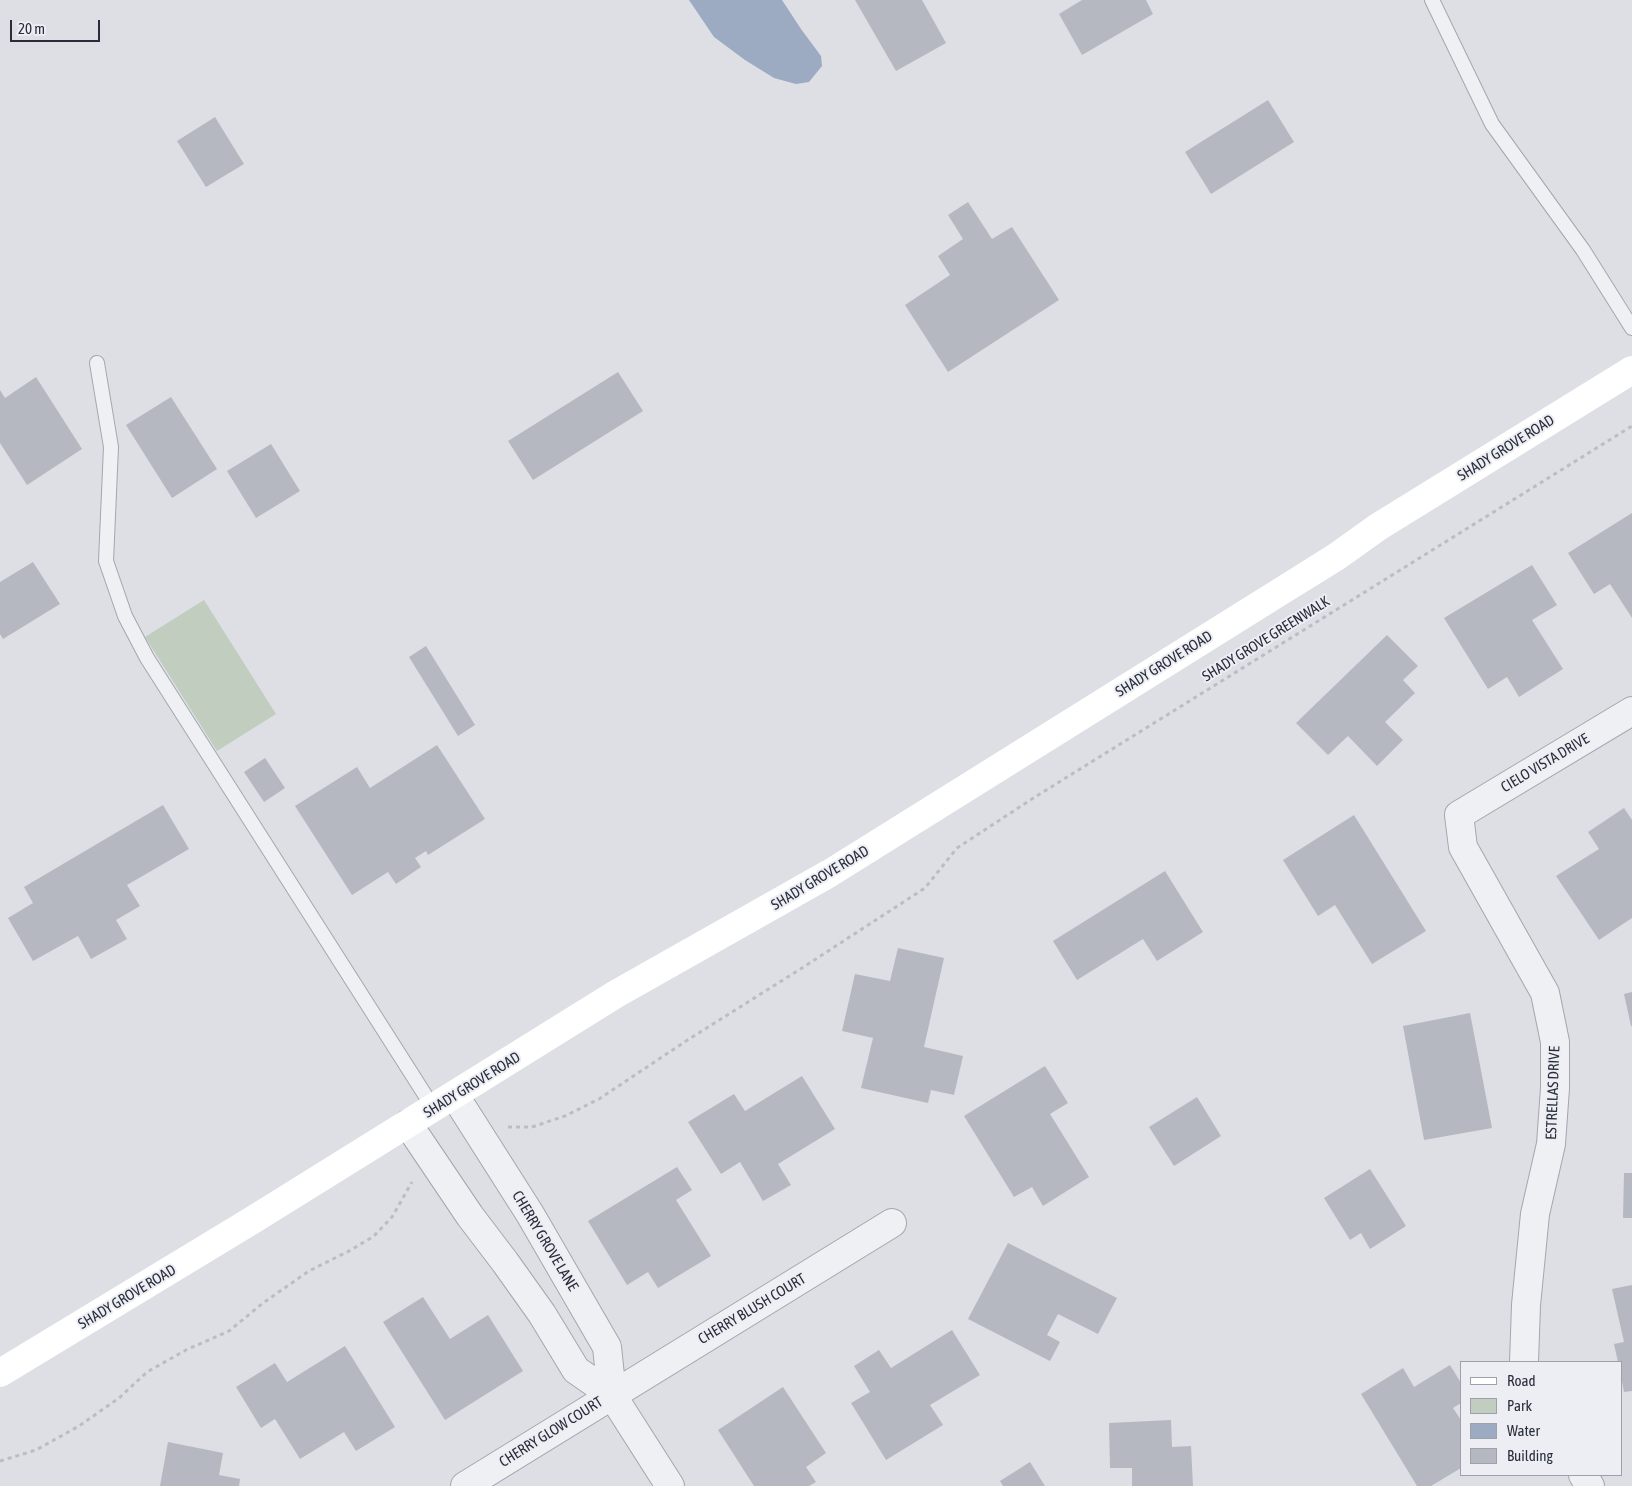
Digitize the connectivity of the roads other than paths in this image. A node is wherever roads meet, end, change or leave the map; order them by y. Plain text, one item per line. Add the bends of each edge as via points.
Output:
1 (1432, 0) edge
2 (1632, 328) edge
3 (97, 363) dead end
4 (1632, 370) edge
5 (1632, 711) edge
6 (1459, 815) joint
7 (444, 1102) junction
8 (408, 1124) junction
9 (892, 1223) dead end
10 (1524, 1361) edge
11 (0, 1373) edge
12 (612, 1395) junction
13 (465, 1486) edge
14 (670, 1486) edge

1 - 2 lane via 1492,124 1583,250
3 - 7 lane via 111,447 106,560 125,616 147,658
4 - 7 main road, SHADY GROVE ROAD via 830,873 616,994
5 - 6 street, CIELO VISTA DRIVE
6 - 10 street, ESTRELLAS DRIVE via 1463,847 1545,993 1556,1042 1551,1144 1535,1214
7 - 8 main road, SHADY GROVE ROAD
7 - 12 street, CHERRY GROVE LANE via 530,1214 607,1347
8 - 11 main road, SHADY GROVE ROAD
8 - 12 street, CHERRY GROVE LANE via 576,1370
9 - 12 street, CHERRY BLUSH COURT
12 - 13 street, CHERRY GLOW COURT
12 - 14 street, CHERRY GROVE LANE

